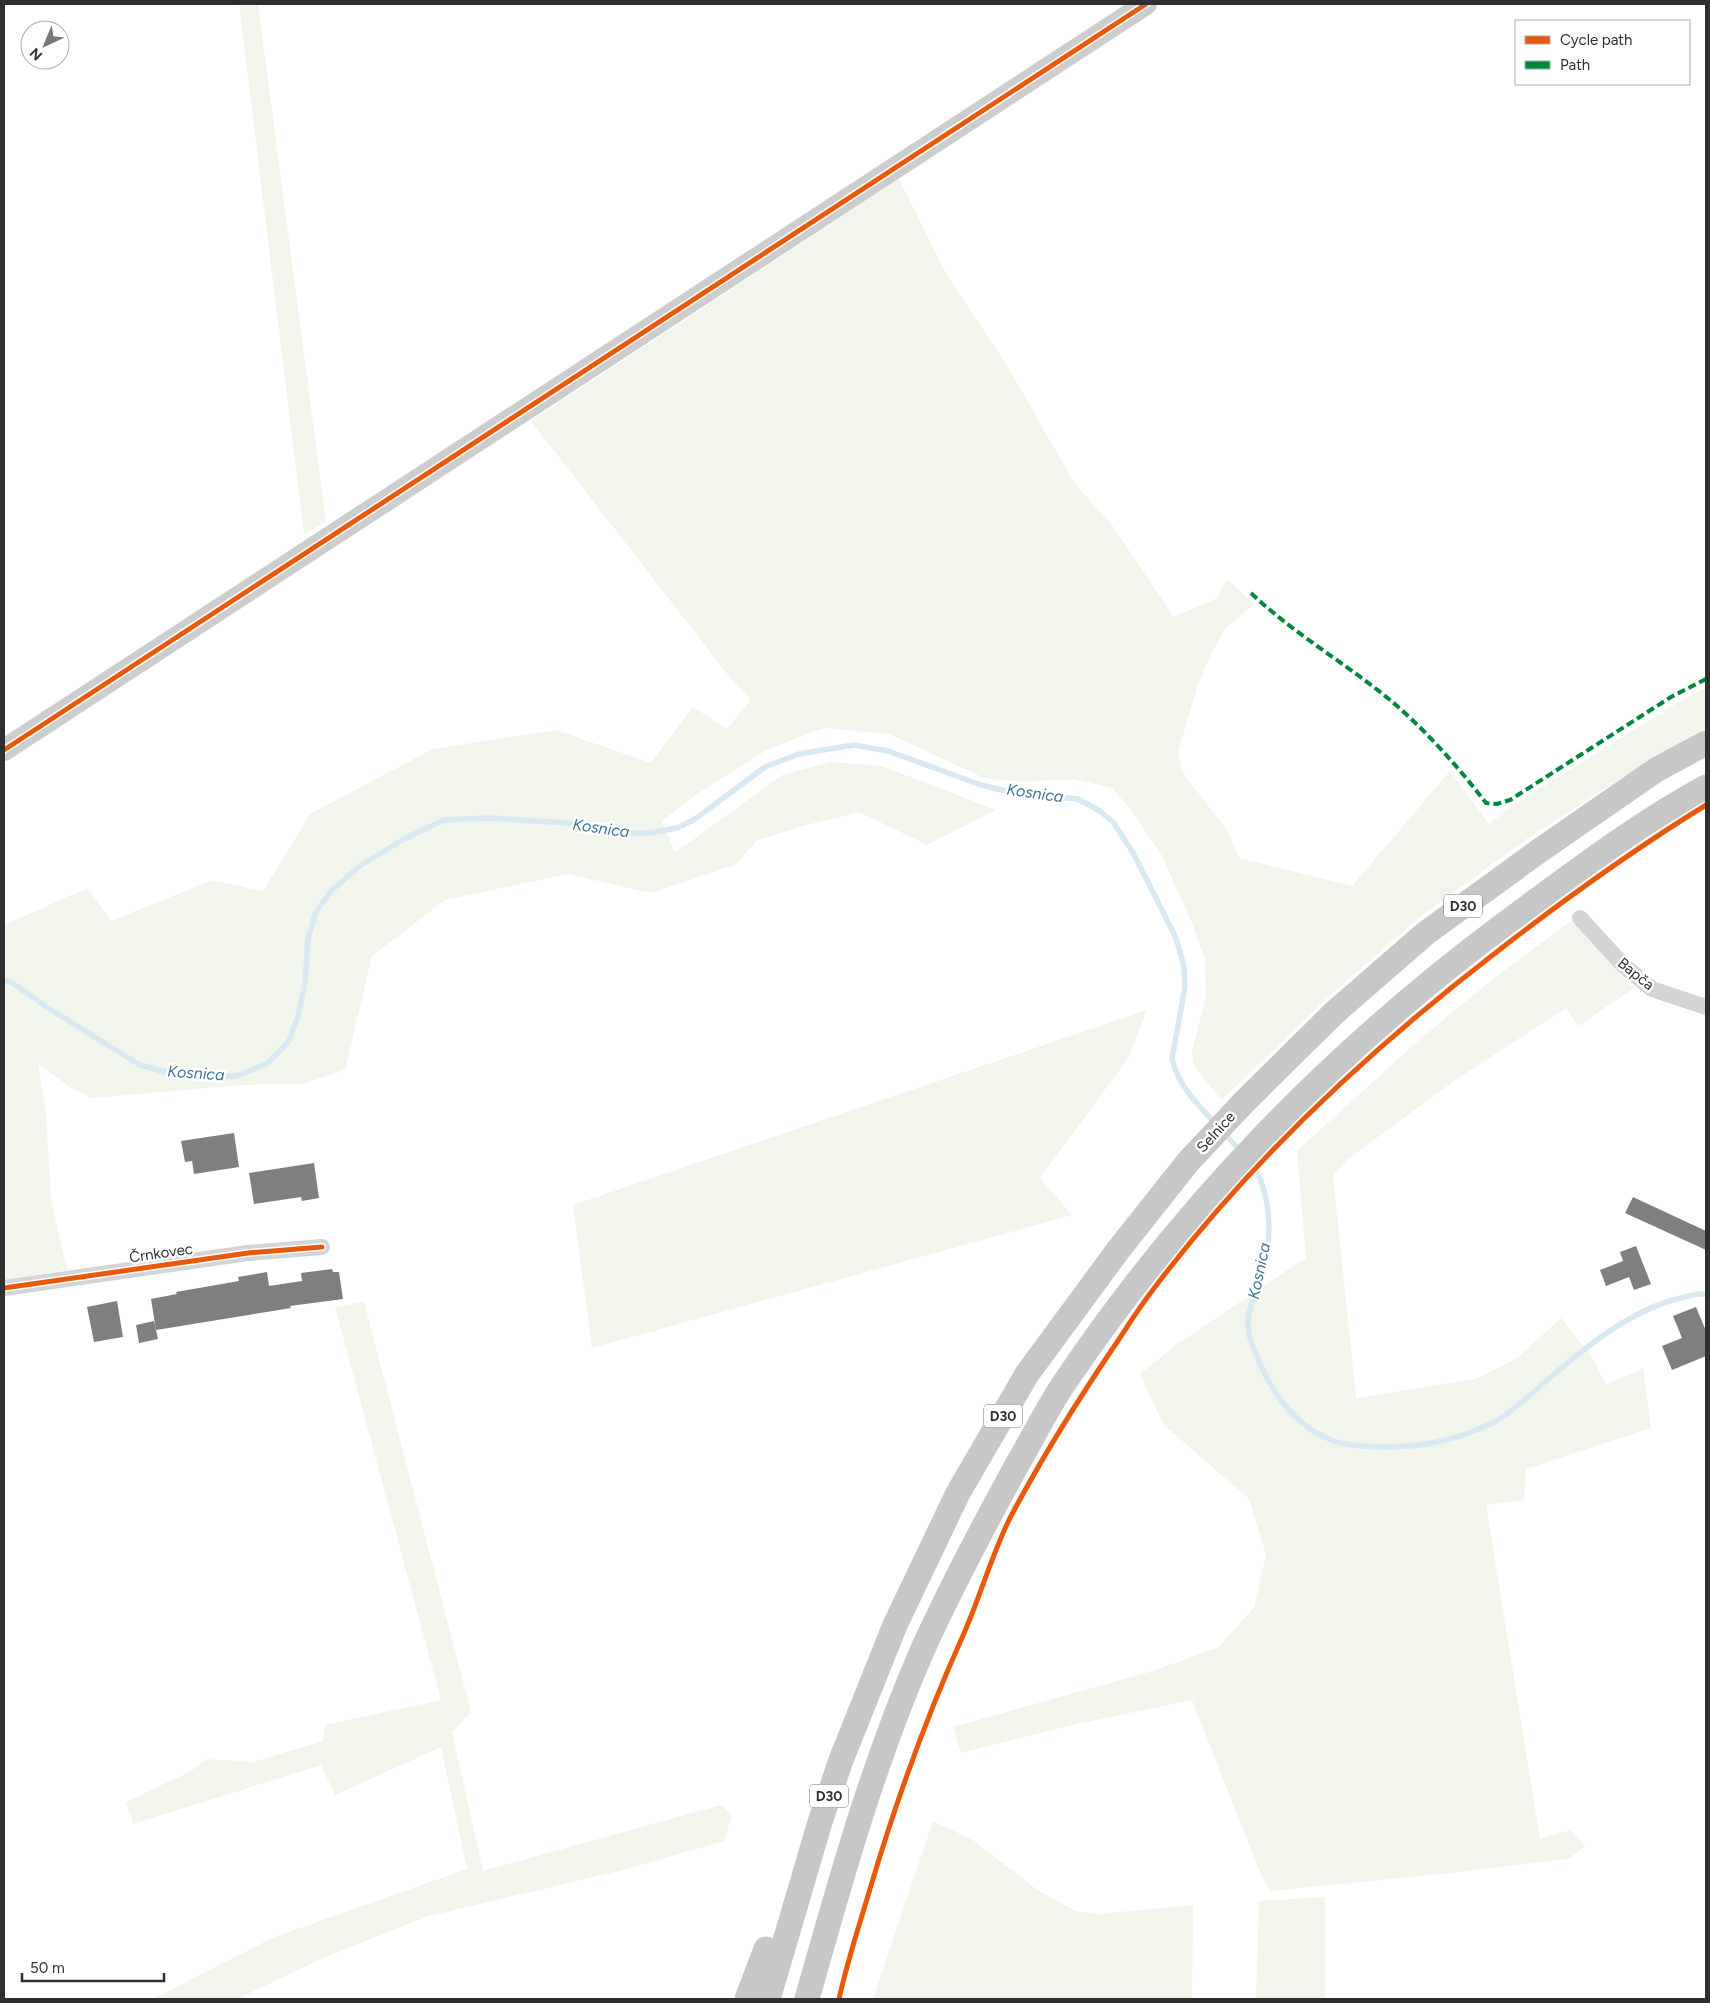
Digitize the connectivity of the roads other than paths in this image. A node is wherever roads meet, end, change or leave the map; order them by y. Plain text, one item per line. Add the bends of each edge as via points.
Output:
1 (1146, 4) edge
2 (1706, 743) edge
3 (4, 750) edge
4 (1706, 787) edge
5 (1580, 918) dead end
6 (1706, 1007) edge
7 (322, 1247) dead end
8 (4, 1288) edge
9 (798, 1896) junction
10 (830, 1916) junction
11 (747, 1999) edge
12 (768, 1999) edge
13 (807, 1999) edge
14 (822, 1999) edge

1 - 3 main road
2 - 9 main road, Selnice / D30 via 1656,770 1426,933 1334,1013 1244,1102 1188,1162 1119,1249 1027,1374 958,1493 894,1625 823,1813
4 - 10 main road, D30 via 1674,805 1560,883 1449,965 1361,1041 1214,1187 1141,1276 1063,1385 955,1580 921,1653 886,1742
5 - 6 street, Bapča via 1624,966 1652,989
7 - 8 street, Črnkovec via 248,1253
9 - 11 main road via 769,1939
9 - 12 main road, D30
10 - 13 main road, D30
10 - 14 main road via 832,1949

